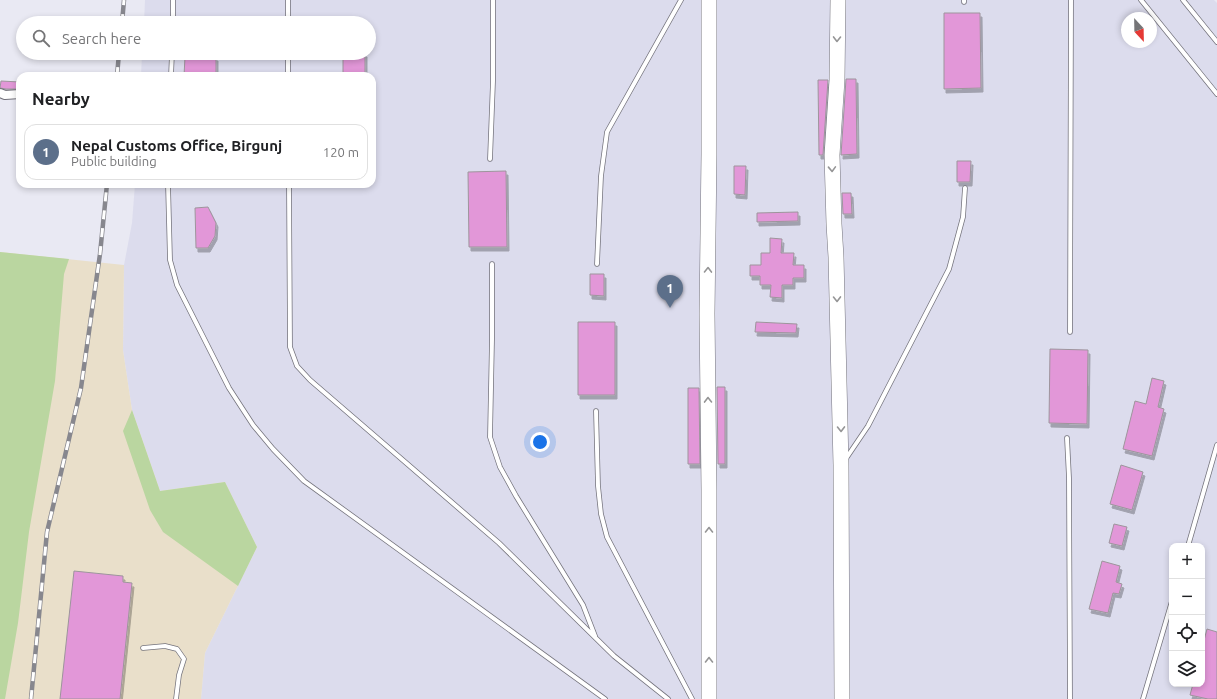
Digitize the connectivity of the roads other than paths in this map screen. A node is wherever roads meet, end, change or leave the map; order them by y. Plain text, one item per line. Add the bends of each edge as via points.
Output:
1 (174, 0) edge
2 (288, 0) edge
3 (493, 0) edge
4 (681, 0) edge
5 (709, 0) edge
6 (838, 0) edge
7 (1071, 0) edge
8 (1140, 0) edge
9 (1183, 0) edge
10 (173, 16) edge
11 (288, 16) edge
12 (1217, 42) edge
13 (172, 60) edge
14 (288, 60) edge
15 (171, 72) edge
16 (288, 72) edge
17 (0, 93) edge
18 (16, 94) edge
19 (1217, 94) edge
20 (490, 159) dead end
21 (168, 188) edge
22 (289, 188) edge
23 (965, 188) dead end
24 (492, 264) dead end
25 (597, 264) dead end
26 (1070, 332) dead end
27 (596, 411) dead end
28 (1067, 438) dead end
29 (1217, 445) edge
30 (841, 465) junction
31 (1189, 543) edge
32 (1169, 611) edge
33 (596, 638) junction
34 (143, 648) dead end
35 (176, 699) edge
36 (605, 699) edge
37 (668, 699) edge
38 (692, 699) edge
39 (709, 699) edge
40 (842, 699) edge
41 (1070, 699) edge
42 (1142, 699) edge

1 - 10 lane
2 - 11 lane
3 - 20 lane
4 - 25 lane via 607,132 601,176
39 -> 5 highway
6 -> 30 highway via 837,80 832,155
7 - 26 lane
8 - 19 lane
9 - 12 lane
13 - 15 lane
14 - 16 lane
17 - 18 street
21 - 36 lane via 170,260 176,285 229,388 253,425 273,449 304,481
22 - 33 lane via 290,347 297,366 499,543
23 - 30 lane via 963,217 949,269 868,426
24 - 33 lane via 490,437 500,467 583,605
27 - 38 lane via 598,486 601,514 607,536
28 - 41 lane via 1070,478
29 - 31 lane
30 - 40 highway
32 - 42 lane
33 - 37 lane via 614,656
34 - 35 lane via 164,646 177,649 184,659

